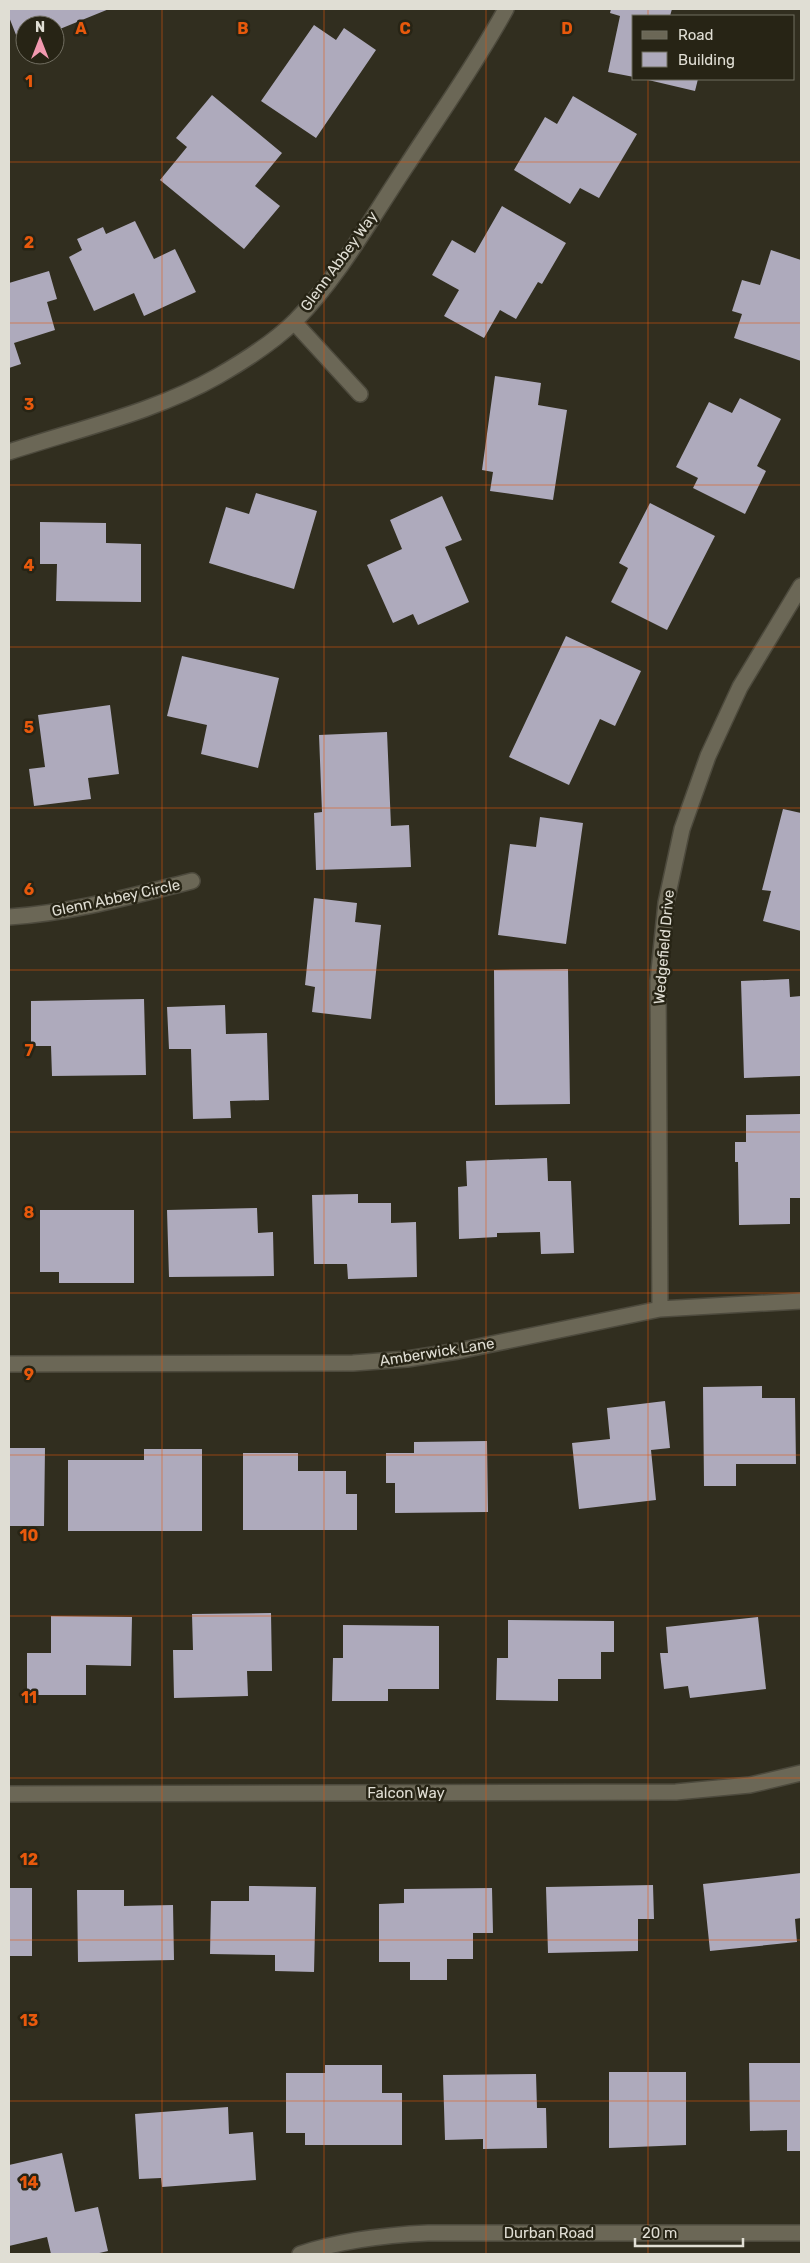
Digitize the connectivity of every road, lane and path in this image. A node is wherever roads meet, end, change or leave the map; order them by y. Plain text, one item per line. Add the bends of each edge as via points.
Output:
1 (506, 9) edge
2 (294, 322) junction
3 (360, 394) dead end
4 (9, 452) edge
5 (801, 586) edge
6 (192, 881) dead end
7 (9, 916) edge
8 (801, 1301) edge
9 (660, 1309) junction
10 (9, 1364) edge
11 (801, 1773) edge
12 (9, 1794) edge
13 (801, 2233) edge
14 (300, 2254) edge

1 - 2 street, Glenn Abbey Way via 484,49 352,247
2 - 3 street
2 - 4 street, Glenn Abbey Way via 258,351 174,398
5 - 9 street, Wedgefield Drive via 740,687 708,756 682,829 666,903 658,981
6 - 7 street, Glenn Abbey Circle via 104,903
8 - 9 street, Amberwick Lane
9 - 10 street, Amberwick Lane via 407,1360
11 - 12 street, Falcon Way via 750,1785 676,1792
13 - 14 street, Durban Road via 428,2233 378,2236

